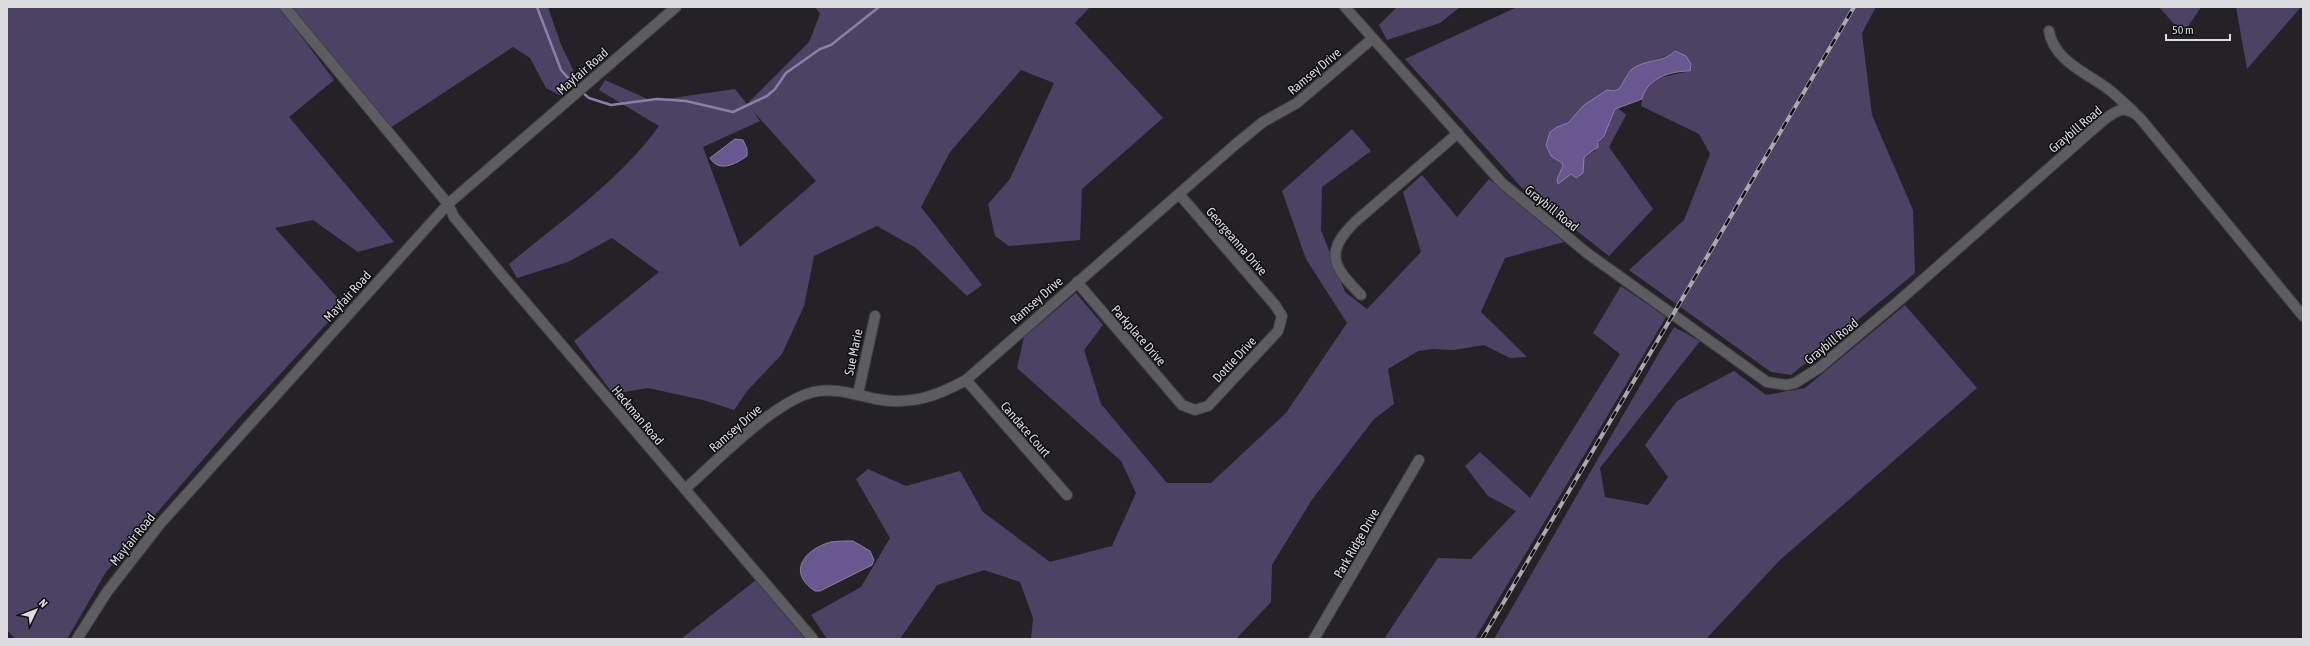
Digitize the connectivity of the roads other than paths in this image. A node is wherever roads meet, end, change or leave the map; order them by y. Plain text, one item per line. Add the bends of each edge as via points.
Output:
1 (285, 7) edge
2 (676, 7) edge
3 (1345, 7) edge
4 (2049, 31) dead end
5 (1372, 39) junction
6 (2133, 111) junction
7 (1458, 133) junction
8 (1180, 194) junction
9 (448, 204) junction
10 (1077, 282) junction
11 (1361, 295) dead end
12 (1275, 305) joint
13 (875, 316) dead end
14 (2303, 316) edge
15 (966, 380) junction
16 (858, 394) junction
17 (1182, 405) joint
18 (1419, 460) dead end
19 (685, 489) junction
20 (1067, 495) dead end
21 (77, 639) edge
22 (813, 639) edge
23 (1314, 639) edge

1 - 9 street, Heckman Road
2 - 9 street, Mayfair Road
3 - 5 street, Graybill Road
4 - 6 street via 2055,47 2070,63 2112,92
5 - 7 street, Graybill Road
5 - 8 street, Ramsey Drive via 1297,103 1263,122
6 - 7 street, Graybill Road via 2118,110 2091,131 1819,368 1804,378 1786,385 1767,382 1587,253 1502,183
6 - 14 street
7 - 11 street via 1356,221 1336,246 1337,267
8 - 10 street, Ramsey Drive
8 - 12 street, Georgeanna Drive
9 - 19 street, Heckman Road via 454,217 502,275
9 - 21 street, Mayfair Road via 160,524 107,592
10 - 15 street, Ramsey Drive
10 - 17 street, Parkplace Drive
12 - 17 street, Dottie Drive via 1282,316 1280,327 1219,394 1202,409 1189,409
13 - 16 street, Sue Marie
15 - 16 street, Ramsey Drive via 943,392 913,401 885,400
15 - 20 street, Candace Court
16 - 19 street, Ramsey Drive via 827,390 798,397 785,404
18 - 23 street, Park Ridge Drive
19 - 22 street, Heckman Road

